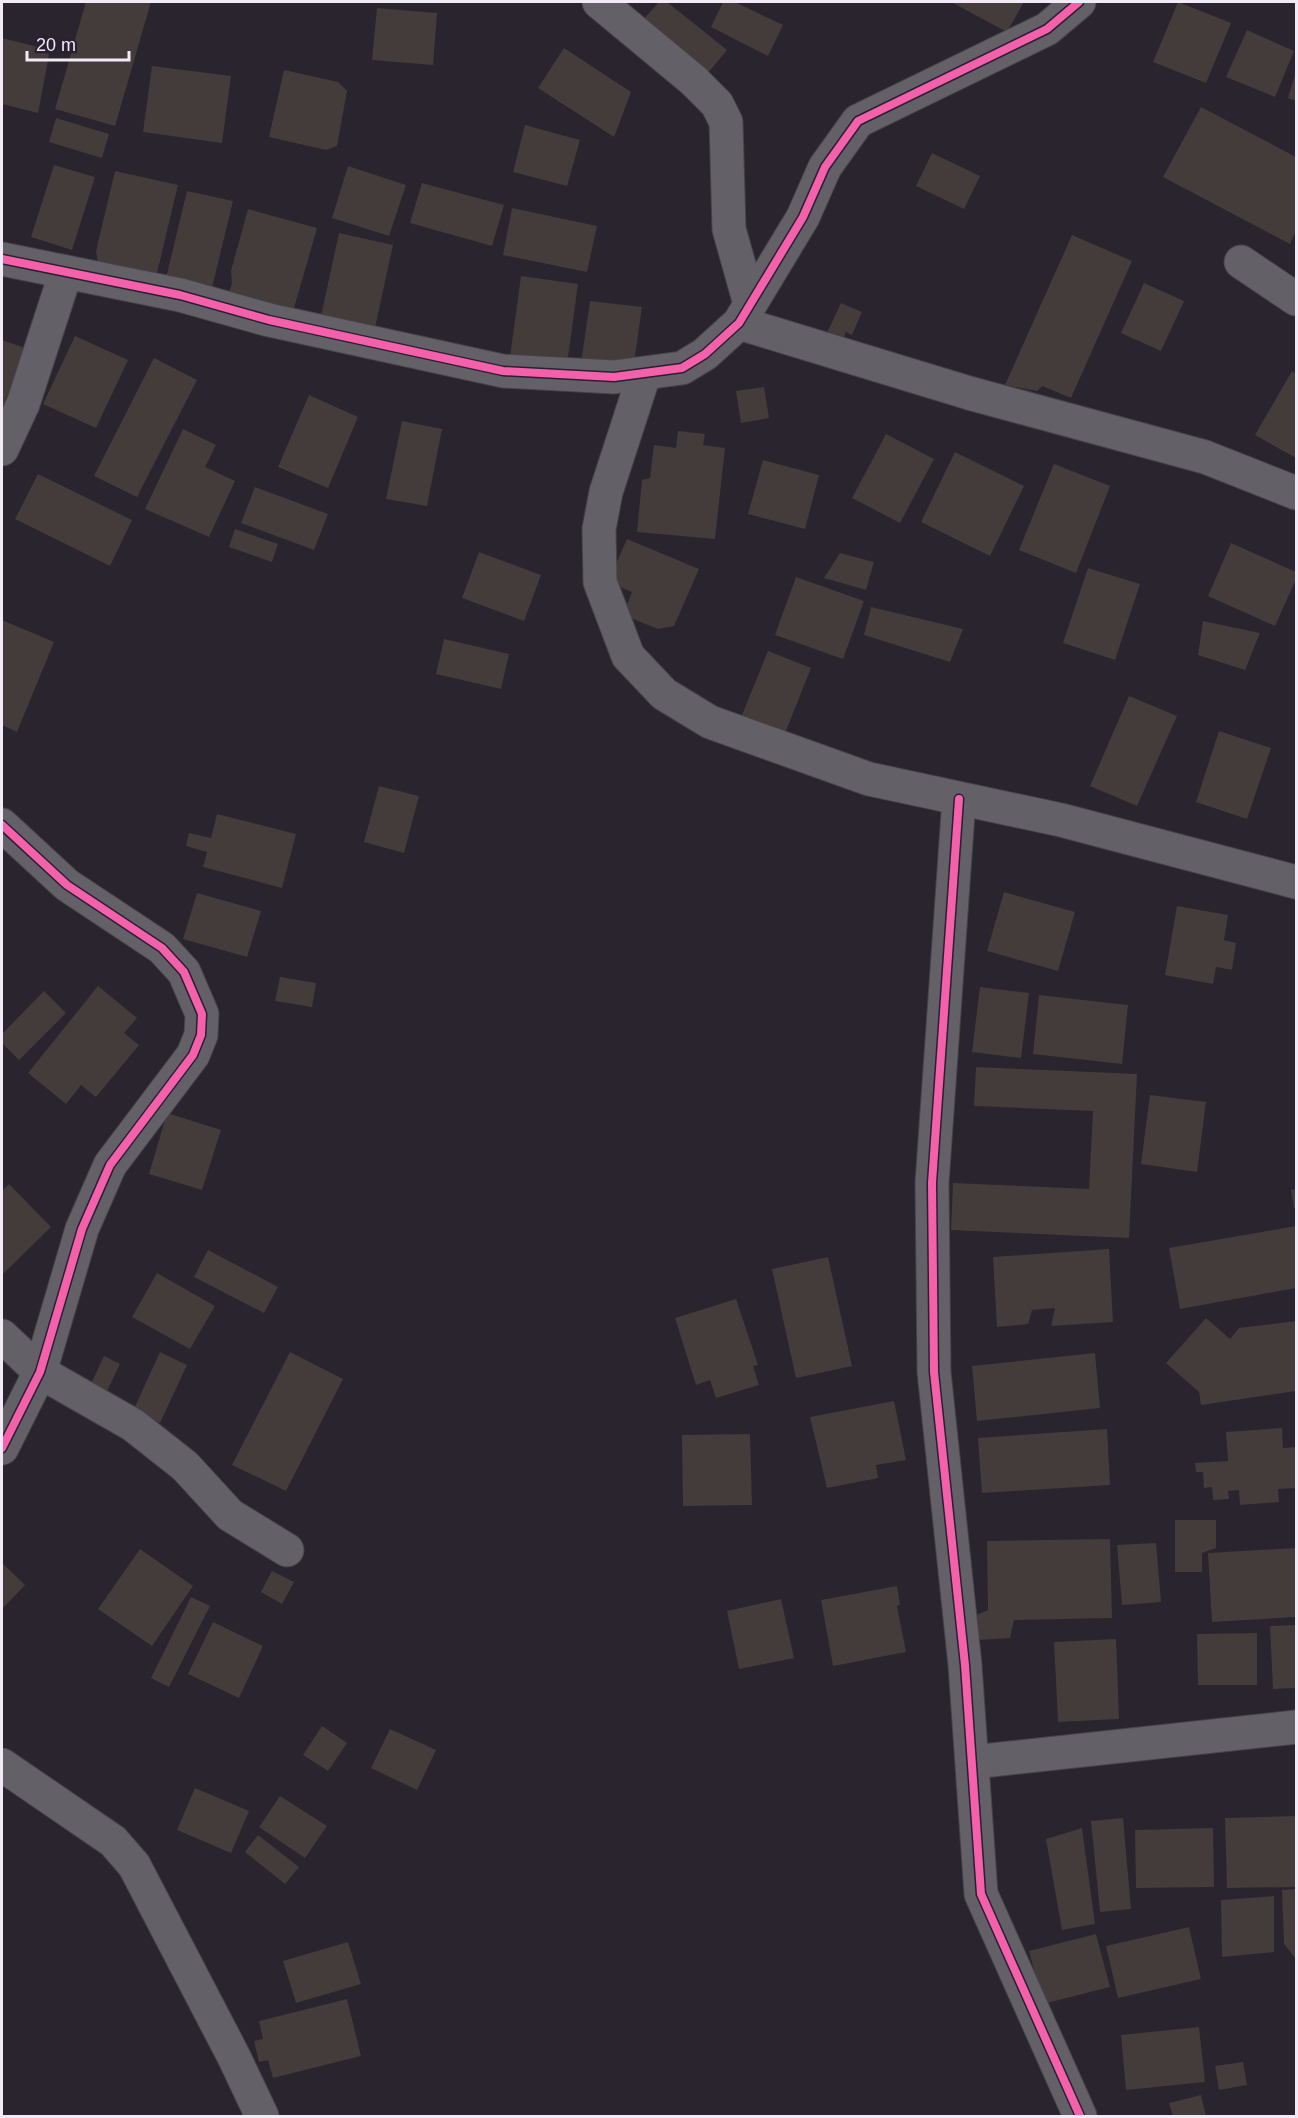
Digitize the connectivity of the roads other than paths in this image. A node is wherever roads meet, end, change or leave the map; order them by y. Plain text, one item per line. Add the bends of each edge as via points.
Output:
1 (599, 2) edge
2 (1079, 2) edge
3 (2, 259) edge
4 (1241, 262) dead end
5 (66, 272) junction
6 (1296, 299) edge
7 (744, 314) junction
8 (644, 375) junction
9 (2, 449) edge
10 (1296, 493) edge
11 (959, 798) junction
12 (2, 825) edge
13 (1296, 882) edge
14 (2, 1336) edge
15 (40, 1371) junction
16 (2, 1448) edge
17 (287, 1550) dead end
18 (1296, 1727) edge
19 (973, 1762) junction
20 (2, 1765) edge
21 (262, 2116) edge
22 (1080, 2116) edge

1 - 7 street via 693,80 717,104 726,122 729,230
2 - 7 street via 1047,29 858,121 825,167 802,217
3 - 5 street
4 - 6 street
5 - 8 street via 503,371
5 - 9 street via 23,404
7 - 8 street via 705,354 682,368
7 - 10 street via 969,393 1205,456
8 - 11 street via 606,492 599,529 600,582 628,656 664,694 710,722 869,779
11 - 13 street via 1061,820
11 - 19 street via 932,1183 934,1372
12 - 15 street via 67,885 162,948 184,972 202,1014 201,1035 193,1055 110,1165 82,1229
14 - 15 street
15 - 16 street
15 - 17 street via 133,1425 186,1466 230,1515
18 - 19 street
19 - 22 street via 981,1894
20 - 21 street via 113,1841 134,1865

